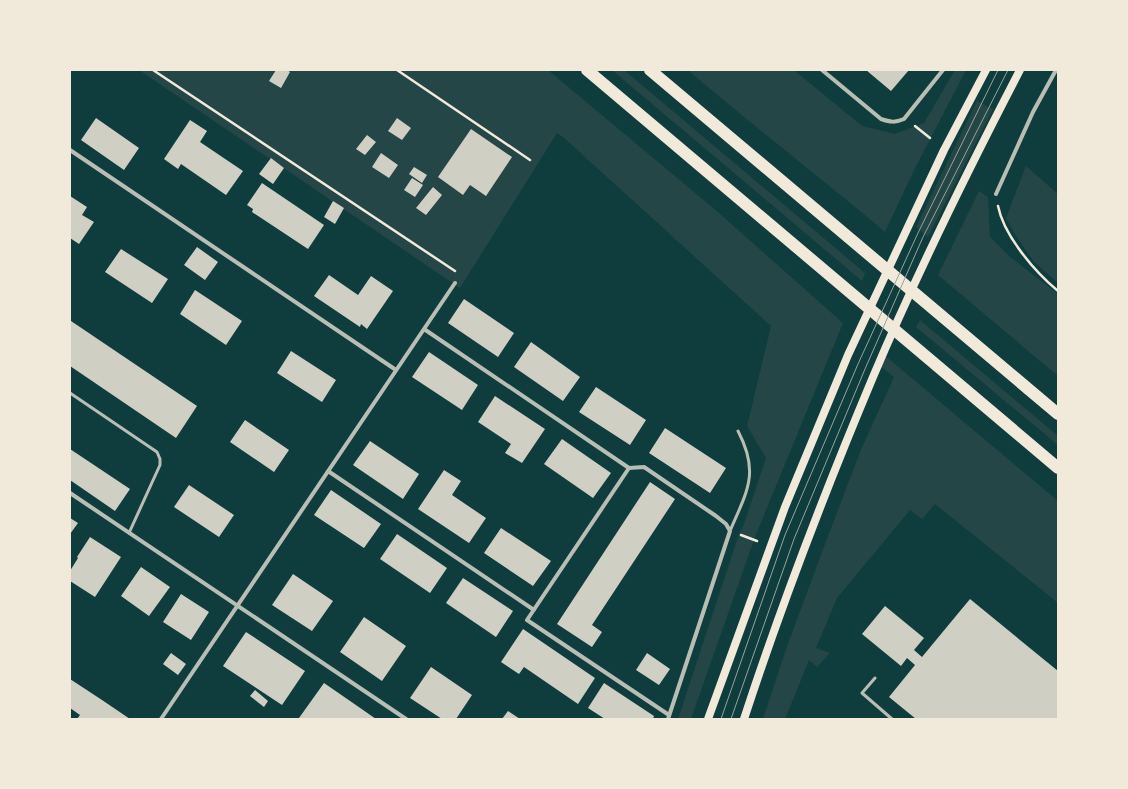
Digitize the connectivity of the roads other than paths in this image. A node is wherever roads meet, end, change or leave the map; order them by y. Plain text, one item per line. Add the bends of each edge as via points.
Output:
1 (588, 70) edge
2 (650, 70) edge
3 (822, 70) edge
4 (943, 70) edge
5 (986, 70) edge
6 (1020, 70) edge
7 (1056, 70) edge
8 (70, 150) edge
9 (996, 194) road end
10 (455, 283) dead end
11 (424, 329) junction
12 (396, 370) junction
13 (70, 393) edge
14 (1058, 414) edge
15 (738, 431) dead end
16 (630, 468) junction
17 (1058, 468) edge
18 (328, 471) junction
19 (70, 493) edge
20 (730, 531) junction
21 (129, 532) junction
22 (237, 606) junction
23 (534, 610) junction
24 (875, 678) dead end
25 (668, 717) edge
26 (161, 719) edge
27 (406, 719) edge
28 (708, 719) edge
29 (744, 719) edge
30 (892, 719) edge

1 - 17 highway
2 - 14 highway
3 - 4 street via 881,120 890,122 904,119
5 - 28 main road via 944,150 848,356 785,507
6 - 29 main road via 933,246 873,376 785,601
7 - 9 street via 1033,112
8 - 12 street
10 - 11 street
11 - 12 street
11 - 16 street
12 - 18 street
13 - 21 lane via 157,452 160,459 160,465
15 - 20 lane via 748,451 750,467 747,491
16 - 20 street via 644,467 716,516
16 - 23 street
18 - 22 street
18 - 23 street
19 - 21 street
20 - 25 street
21 - 22 street
22 - 26 street
22 - 27 street
23 - 25 street via 527,620
24 - 30 lane via 862,693

